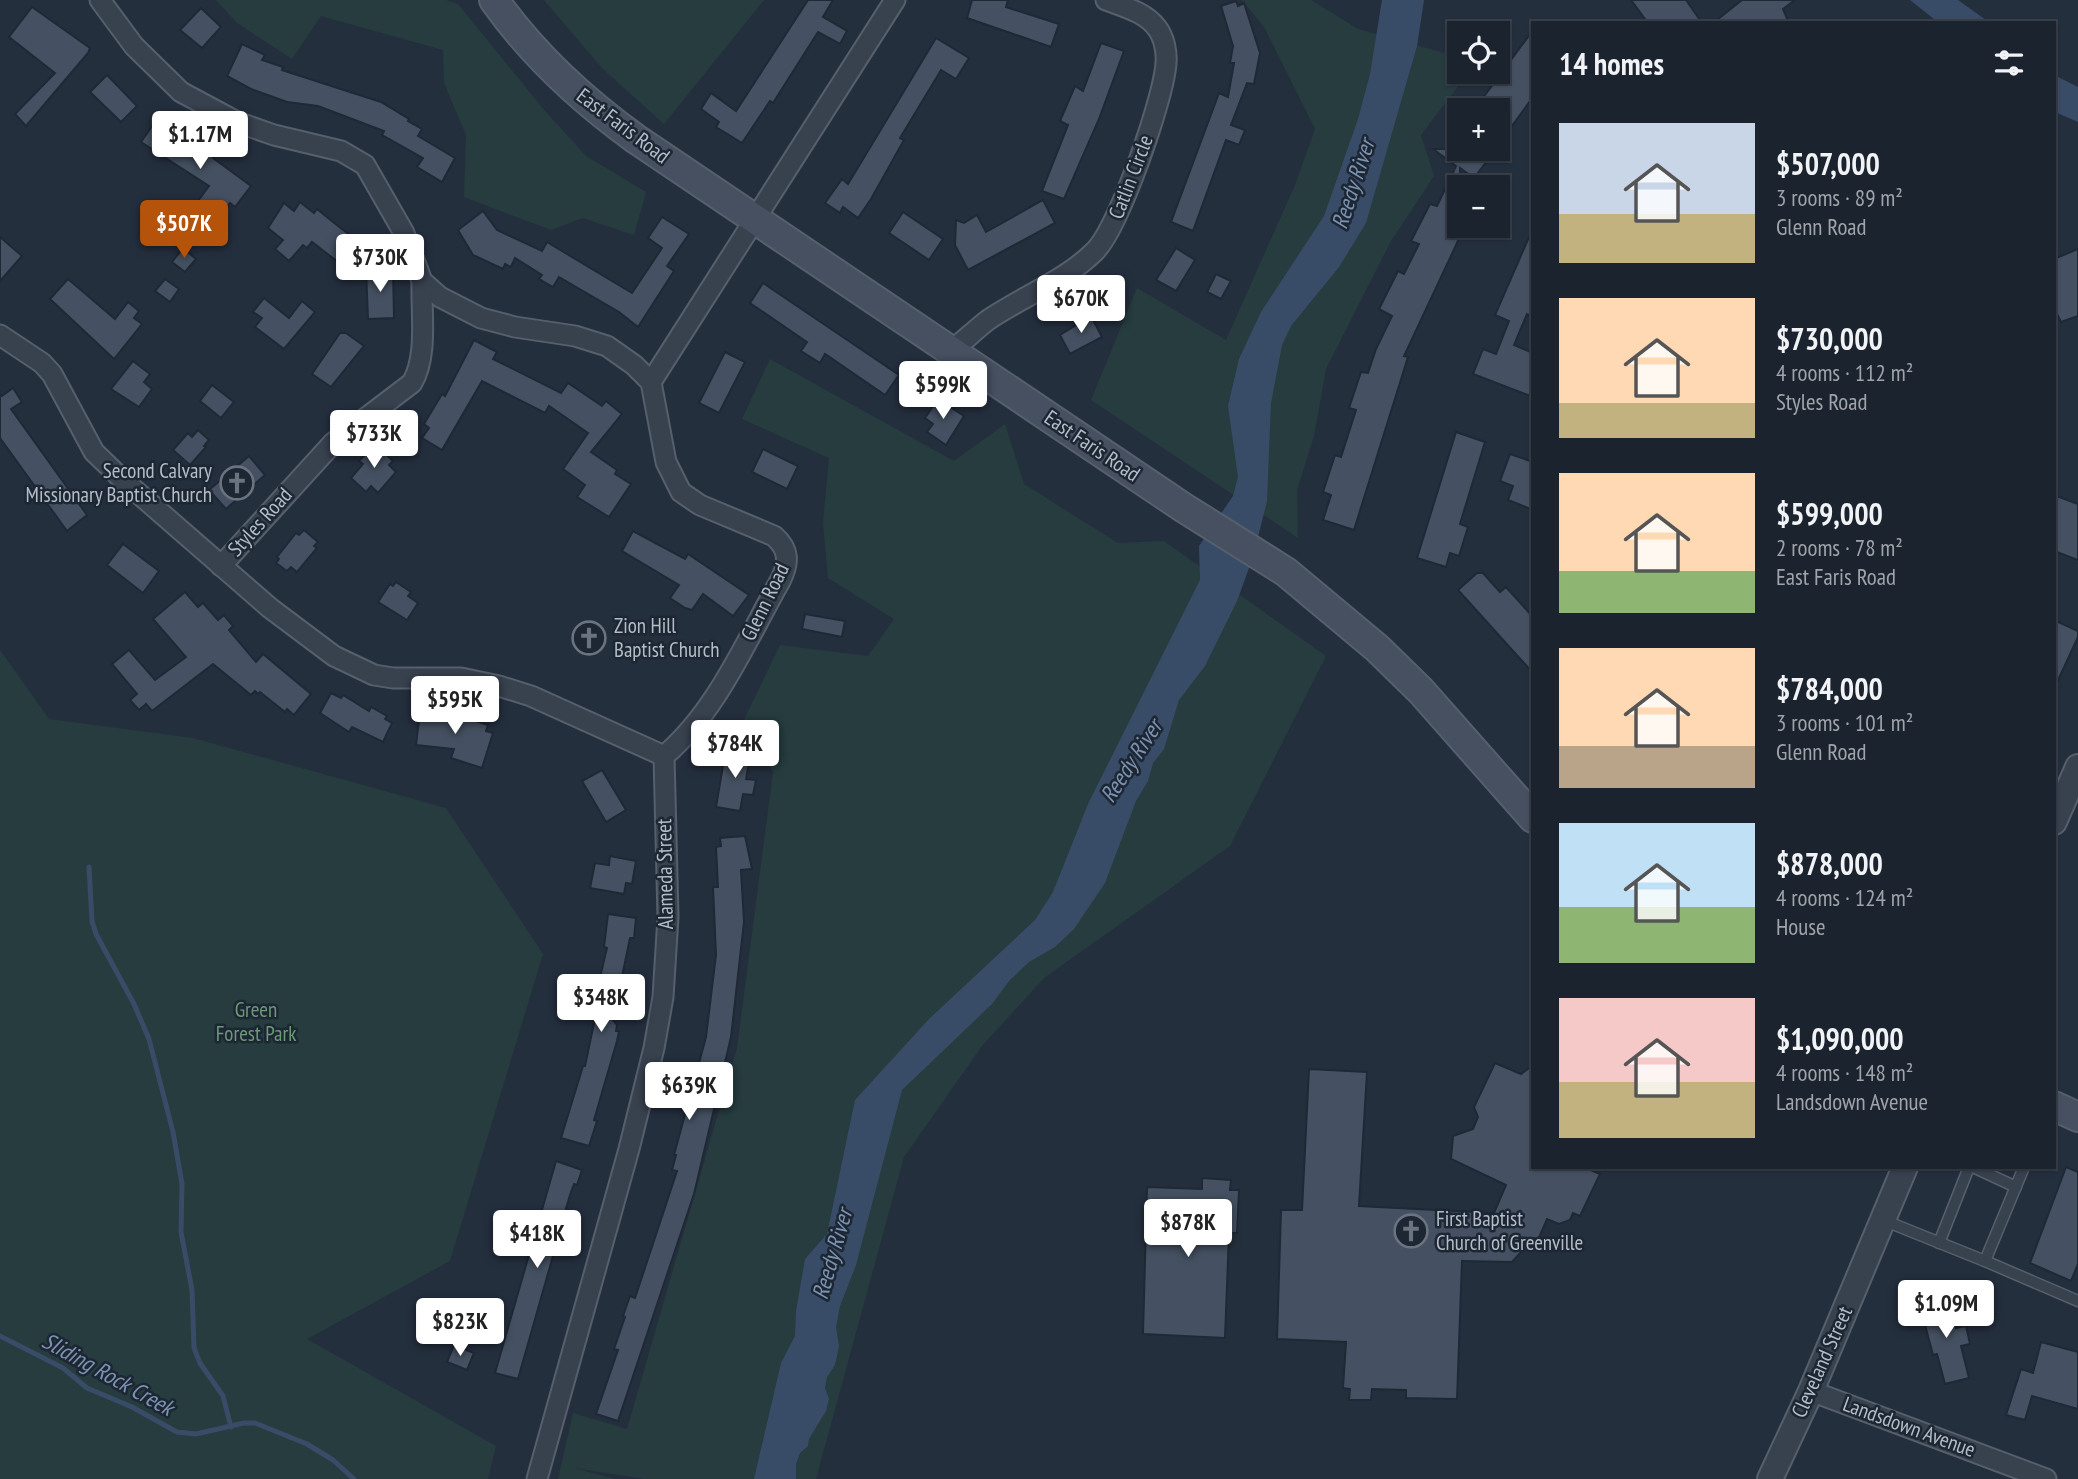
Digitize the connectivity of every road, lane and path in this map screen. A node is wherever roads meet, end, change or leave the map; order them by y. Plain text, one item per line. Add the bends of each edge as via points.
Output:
1 (100, 0) edge
2 (494, 0) edge
3 (895, 0) edge
4 (1106, 0) edge
5 (755, 217) junction
6 (422, 281) junction
7 (0, 335) edge
8 (951, 351) junction
9 (651, 382) junction
10 (221, 566) junction
11 (664, 756) junction
12 (2078, 767) edge
13 (1531, 816) edge
14 (2056, 817) edge
15 (2056, 1107) edge
16 (2078, 1117) edge
17 (1904, 1169) edge
18 (1970, 1169) edge
19 (1976, 1169) edge
20 (2023, 1169) edge
21 (2016, 1187) junction
22 (1883, 1220) junction
23 (1939, 1242) junction
24 (1985, 1261) junction
25 (2078, 1301) edge
26 (1811, 1391) junction
27 (537, 1479) edge
28 (1770, 1479) edge
29 (2046, 1479) edge

1 - 6 street via 134,46 181,92 237,122 341,152 365,165 404,233
2 - 5 main road, East Faris Road via 550,68 600,113
3 - 5 street
4 - 8 street, Catlin Circle via 1141,14 1158,28 1165,44 1166,62 1151,123 1120,211 1096,251 989,320
5 - 8 main road, East Faris Road
5 - 9 street
6 - 9 street via 440,298 481,318 607,346
6 - 10 street, Styles Road via 420,359 412,383 333,443
7 - 10 street via 52,374 94,452
8 - 13 main road, East Faris Road via 1286,572 1421,691
9 - 11 street, Glenn Road via 666,462 681,492 700,505 774,536 786,550 788,561 712,703
10 - 11 street via 270,608 355,668 393,678 461,678 499,686
11 - 27 street, Alameda Street via 668,917 657,1036
12 - 14 street
15 - 16 main road
17 - 22 street, Cleveland Street
18 - 23 lane
19 - 21 lane
20 - 21 lane
21 - 24 lane
22 - 23 lane
22 - 26 street, Cleveland Street
23 - 24 lane
24 - 25 lane
26 - 28 street, Cleveland Street
26 - 29 street, Landsdown Avenue

